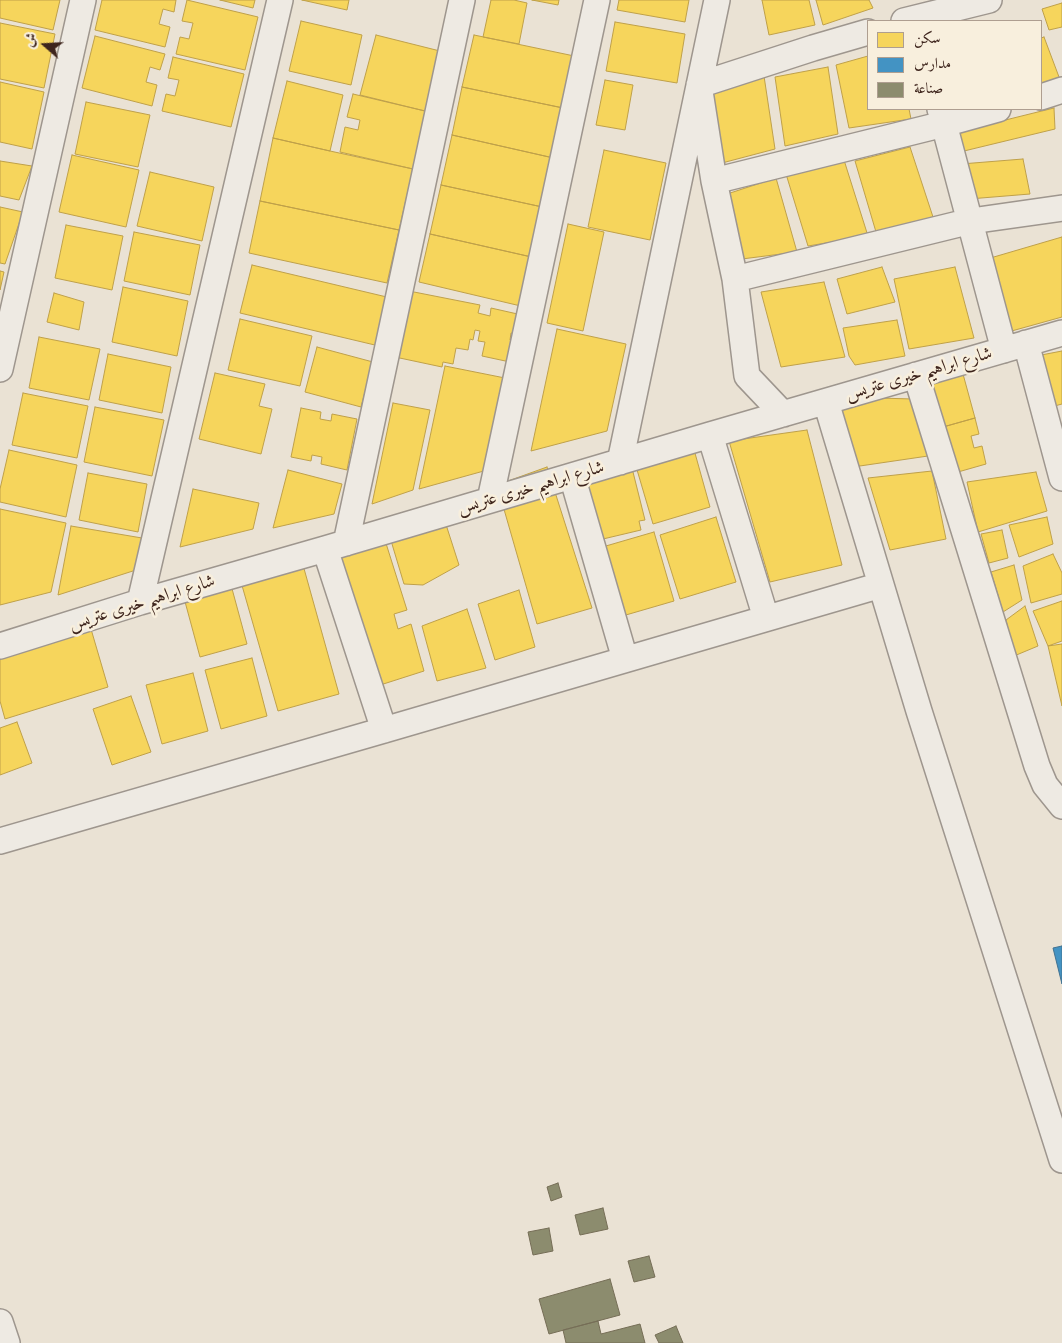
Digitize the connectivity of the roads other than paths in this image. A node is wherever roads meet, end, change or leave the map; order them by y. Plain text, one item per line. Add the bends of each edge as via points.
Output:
1 (83, 0) edge
2 (280, 0) edge
3 (462, 0) edge
4 (597, 0) edge
5 (717, 0) edge
6 (988, 0) edge
7 (912, 15) edge
8 (867, 32) edge
9 (699, 85) junction
10 (1062, 90) edge
11 (1042, 96) edge
12 (991, 110) edge
13 (942, 117) edge
14 (714, 181) junction
15 (1062, 208) edge
16 (971, 221) junction
17 (735, 279) junction
18 (1062, 333) edge
19 (1015, 346) junction
20 (0, 369) edge
21 (916, 375) junction
22 (826, 402) junction
23 (783, 414) junction
24 (710, 435) junction
25 (620, 462) junction
26 (572, 476) junction
27 (1062, 478) edge
28 (490, 500) junction
29 (336, 546) junction
30 (881, 585) junction
31 (140, 602) junction
32 (766, 618) junction
33 (0, 646) edge
34 (625, 659) junction
35 (384, 730) junction
36 (1062, 806) edge
37 (0, 841) edge
38 (1062, 1160) edge
39 (0, 1322) edge
40 (6, 1343) edge

1 - 20 street
2 - 31 street
3 - 29 street
4 - 28 street
5 - 9 street
6 - 7 street
8 - 9 street
9 - 14 street
9 - 25 street
10 - 11 street
12 - 13 street
13 - 14 street
13 - 16 street
14 - 17 street
15 - 16 street
16 - 17 street
16 - 19 street
17 - 23 street via 747,376
18 - 19 street, شارع ابراهيم خيرى عتريس
19 - 21 street, شارع ابراهيم خيرى عتريس
19 - 27 street
21 - 22 street, شارع ابراهيم خيرى عتريس
21 - 36 street via 1037,766 1044,784
22 - 23 street, شارع ابراهيم خيرى عتريس
22 - 30 street
23 - 24 street, شارع ابراهيم خيرى عتريس
24 - 25 street, شارع ابراهيم خيرى عتريس
24 - 32 street
25 - 26 street, شارع ابراهيم خيرى عتريس
26 - 28 street, شارع ابراهيم خيرى عتريس
26 - 34 street
28 - 29 street, شارع ابراهيم خيرى عتريس
29 - 31 street, شارع ابراهيم خيرى عتريس
29 - 35 street
30 - 32 street
30 - 38 street
31 - 33 street, شارع ابراهيم خيرى عتريس
32 - 34 street
34 - 35 street
35 - 37 street
39 - 40 street

